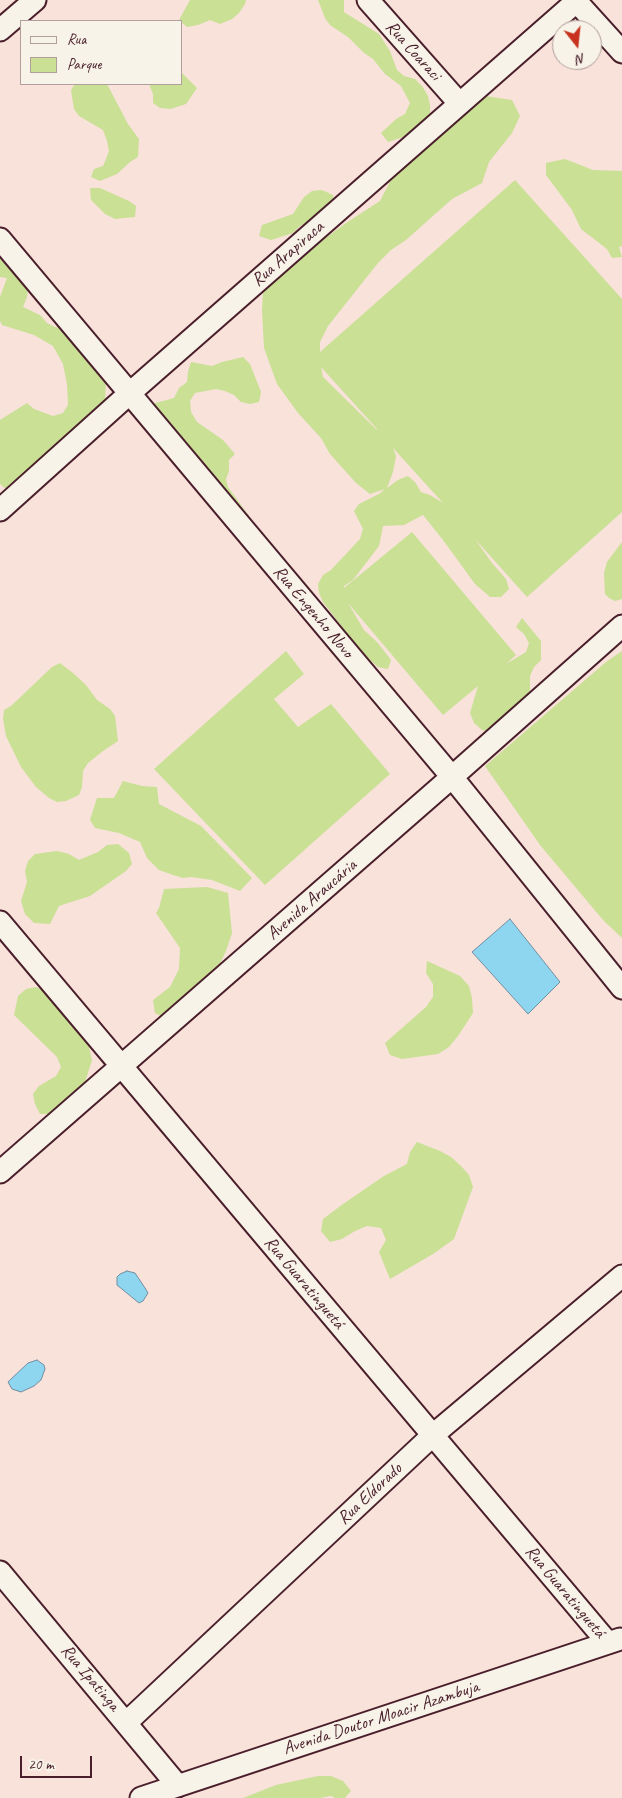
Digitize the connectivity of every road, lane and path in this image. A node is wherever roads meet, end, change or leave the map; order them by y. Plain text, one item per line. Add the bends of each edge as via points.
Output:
1 (35, 0) edge
2 (368, 0) edge
3 (577, 1) edge
4 (0, 30) edge
5 (622, 52) edge
6 (459, 103) junction
7 (0, 239) edge
8 (130, 393) junction
9 (0, 510) edge
10 (622, 626) edge
11 (452, 777) junction
12 (0, 922) edge
13 (622, 988) edge
14 (121, 1067) junction
15 (0, 1172) edge
16 (622, 1276) edge
17 (433, 1435) junction
18 (0, 1572) edge
19 (615, 1641) edge
20 (126, 1722) junction
21 (178, 1786) junction
22 (141, 1798) edge

1 - 4 street
2 - 6 street, Rua Coaraci
3 - 5 street
3 - 6 street, Rua Arapiraca
6 - 8 street, Rua Arapiraca
7 - 8 street, Rua Engenho Novo
8 - 9 street, Rua Arapiraca
8 - 11 street, Rua Engenho Novo
10 - 11 street, Avenida Araucária
11 - 13 street, Rua Engenho Novo
11 - 14 street, Avenida Araucária
12 - 14 street, Rua Guaratinguetá
14 - 15 street, Avenida Araucária
14 - 17 street, Rua Guaratinguetá
16 - 17 street, Rua Eldorado
17 - 19 street, Rua Guaratinguetá
17 - 20 street, Rua Eldorado
18 - 20 street, Rua Ipatinga
19 - 21 street, Avenida Doutor Moacir Azambuja
20 - 21 street, Rua Ipatinga
21 - 22 street, Avenida Doutor Moacir Azambuja

